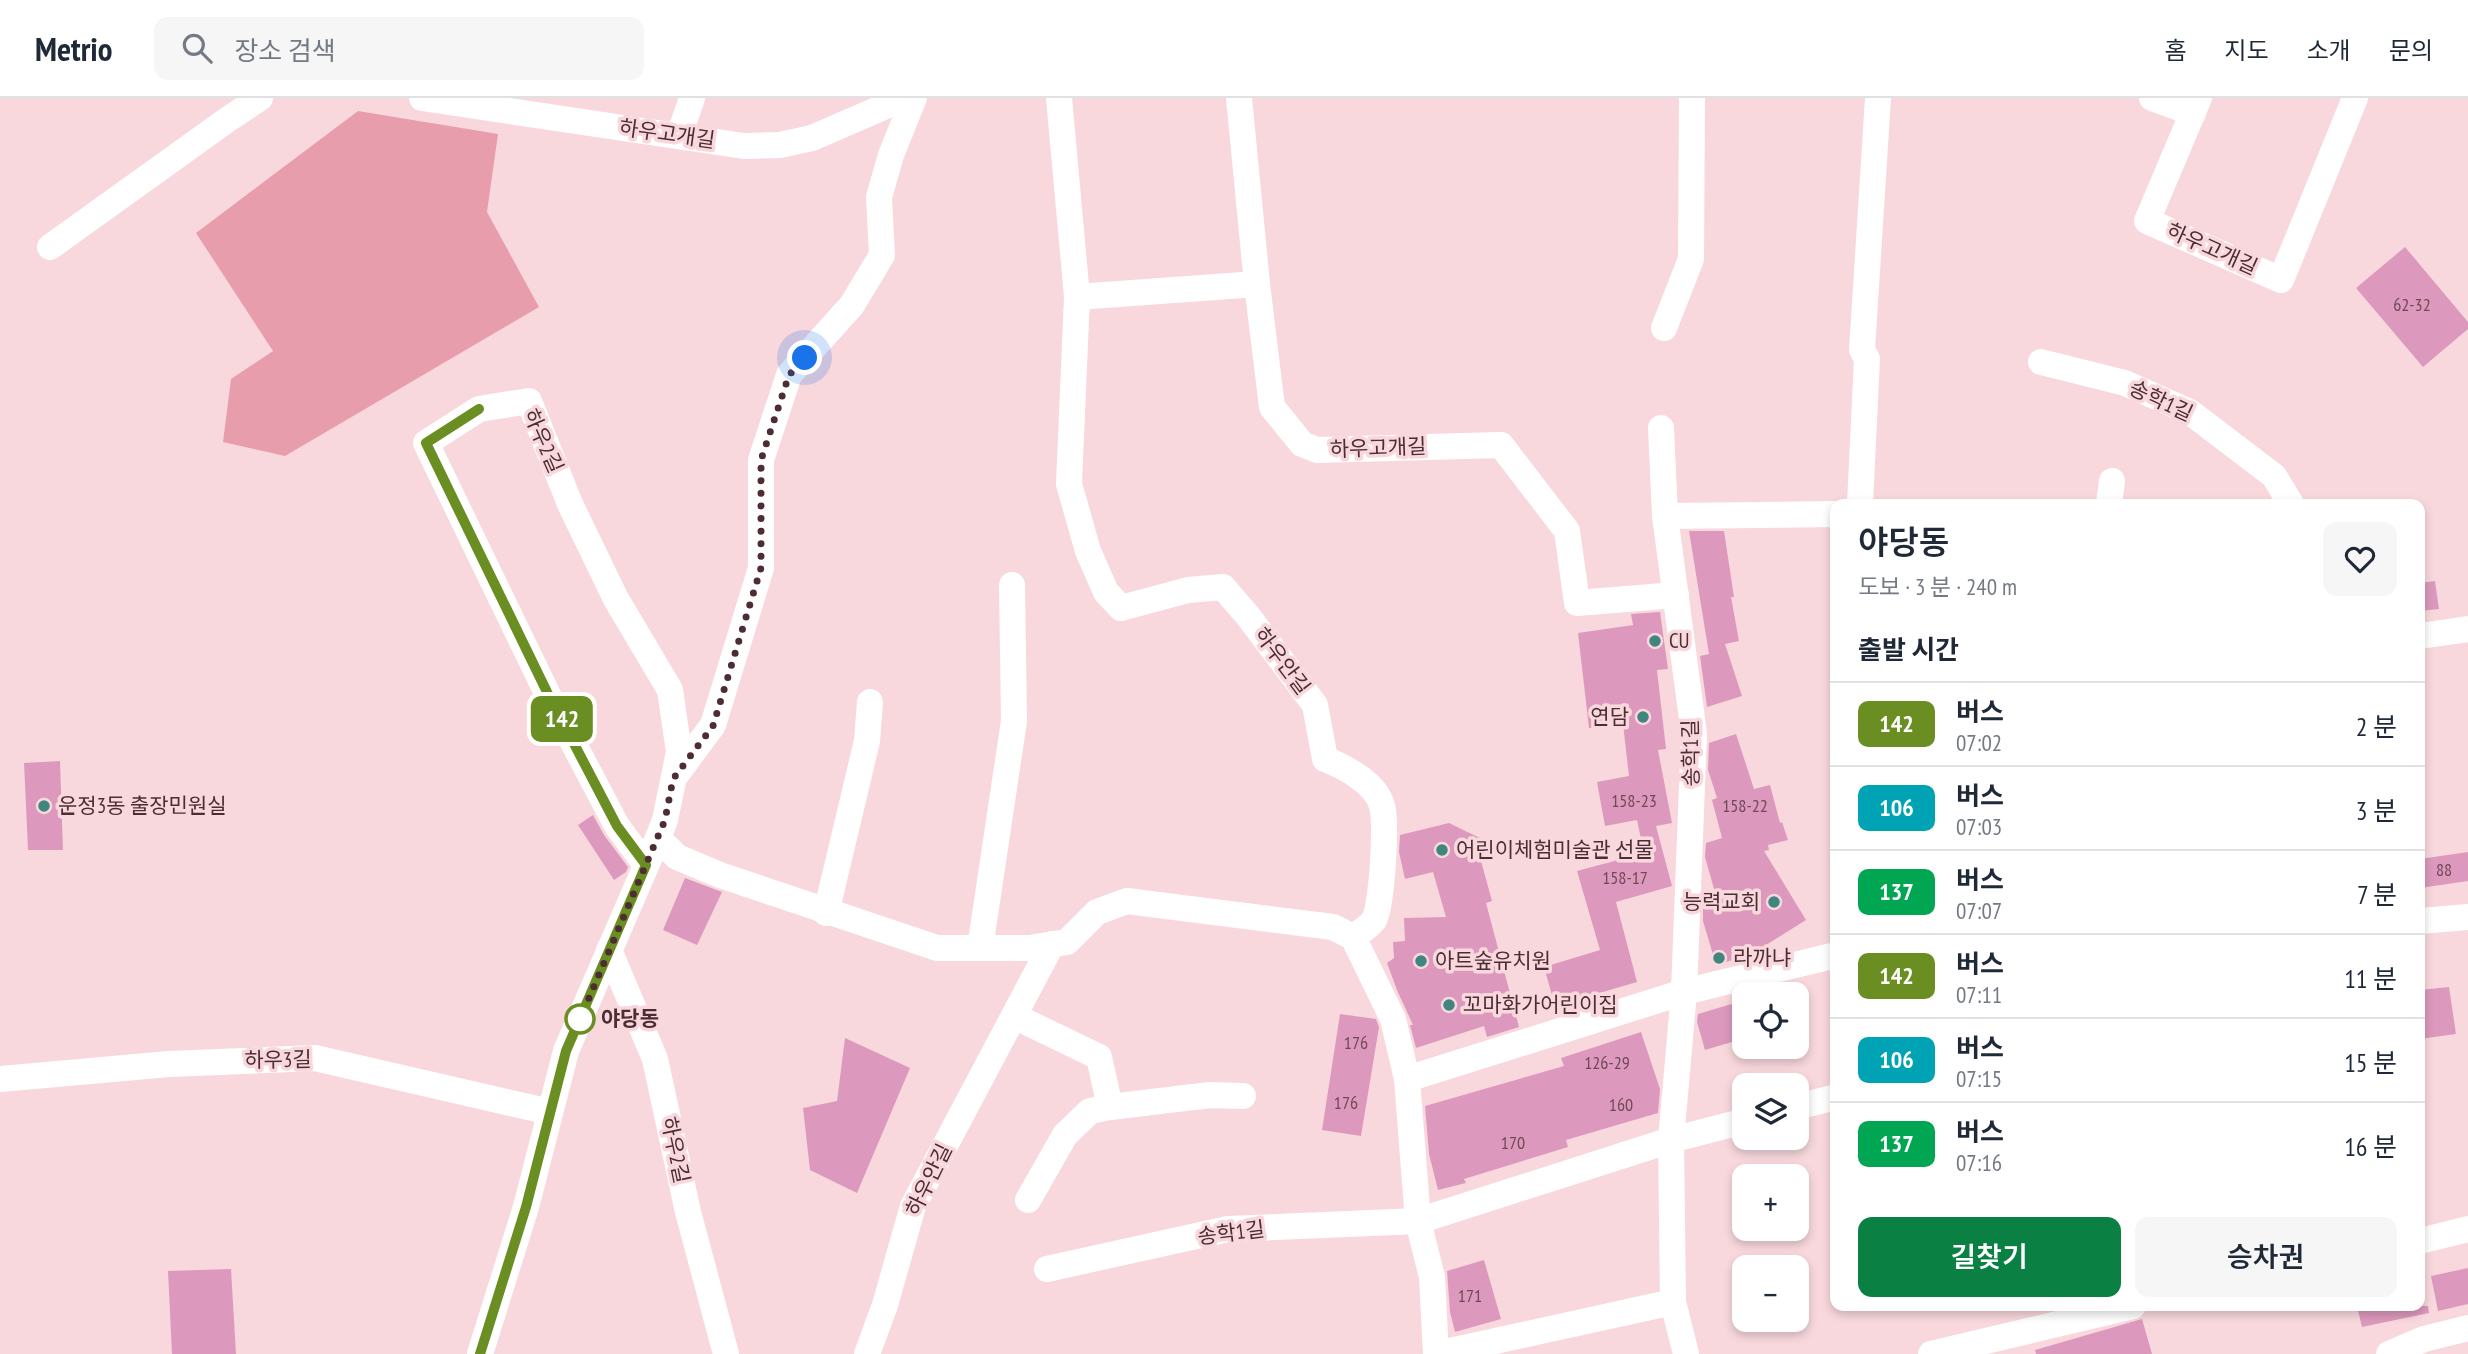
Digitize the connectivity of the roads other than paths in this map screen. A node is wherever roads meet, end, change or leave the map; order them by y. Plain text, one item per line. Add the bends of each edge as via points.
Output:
1 (260, 98) edge
2 (422, 98) edge
3 (692, 98) edge
4 (904, 98) edge
5 (914, 98) edge
6 (1059, 98) edge
7 (1239, 98) edge
8 (1692, 98) edge
9 (1878, 98) edge
10 (2152, 98) edge
11 (2355, 98) edge
12 (2196, 106) edge
13 (679, 136) junction
14 (50, 247) dead end
15 (1257, 284) junction
16 (1077, 297) junction
17 (1664, 328) dead end
18 (2041, 362) dead end
19 (1661, 428) dead end
20 (1860, 499) edge
21 (2288, 499) edge
22 (1830, 513) edge
23 (1665, 516) junction
24 (1012, 584) dead end
25 (1676, 595) junction
26 (2468, 629) edge
27 (2425, 635) edge
28 (870, 702) dead end
29 (673, 779) junction
30 (658, 838) junction
31 (646, 865) junction
32 (826, 912) junction
33 (2468, 918) edge
34 (2425, 921) edge
35 (1353, 937) junction
36 (1052, 944) junction
37 (980, 948) junction
38 (609, 950) junction
39 (1830, 956) edge
40 (1684, 992) junction
41 (1014, 1016) junction
42 (0, 1079) edge
43 (1408, 1079) junction
44 (1243, 1096) dead end
45 (1830, 1099) edge
46 (1809, 1104) edge
47 (1110, 1107) junction
48 (550, 1112) junction
49 (1732, 1124) edge
50 (1671, 1140) junction
51 (1028, 1200) dead end
52 (1418, 1221) junction
53 (2468, 1229) edge
54 (2425, 1240) edge
55 (1047, 1269) dead end
56 (1673, 1302) junction
57 (2112, 1311) edge
58 (2468, 1328) edge
59 (480, 1354) edge
60 (726, 1354) edge
61 (867, 1354) edge
62 (1686, 1354) edge
63 (1931, 1354) edge
64 (2389, 1354) edge

1 - 14 street
2 - 13 street, 하우고개길
3 - 13 street
4 - 13 street, 하우고개길 via 812,138 780,145 744,146
5 - 29 street via 879,197 881,255 852,305 789,375 761,460 761,568 713,726
6 - 16 street
7 - 15 street, 하우고개길
8 - 17 street via 1691,259
9 - 20 street via 1862,350 1867,359
10 - 12 street, 하우고개길
11 - 12 street, 하우고개길 via 2281,280 2147,221
15 - 16 street
15 - 25 street, 하우고개길 via 1272,407 1302,444 1317,450 1501,445 1567,531 1577,603
16 - 35 street, 하우안길 via 1069,484 1088,551 1106,592 1121,607 1188,590 1223,587 1315,705 1325,759 1373,789 1382,806 1379,901 1374,920
18 - 21 street, 송학1길 via 2125,383 2190,412 2273,476
19 - 23 street, 송학1길
22 - 23 street
23 - 25 street, 송학1길
24 - 37 street via 1014,722
25 - 40 street, 송학1길 via 1694,734
26 - 27 street
28 - 32 street via 867,741
29 - 30 street, 하우2길
29 - 31 street, 하우2길 via 679,752 670,690 616,599 570,504 529,401 479,409 426,443 547,692 617,826
30 - 31 street, 하우2길
30 - 32 street via 677,857
31 - 38 street, 하우2길
32 - 37 street via 937,948
33 - 34 street
35 - 36 street via 1333,926 1127,901 1097,912 1067,942
35 - 43 street via 1393,1019
36 - 37 street
36 - 41 street, 하우안길
38 - 48 street, 하우2길 via 566,1051
38 - 60 street, 하우2길 via 655,1059 688,1212
39 - 40 street
40 - 43 street
40 - 50 street, 송학1길
41 - 47 street via 1099,1057
41 - 61 street, 하우안길 via 913,1206
42 - 48 street, 하우3길 via 169,1064 315,1058
43 - 52 street
44 - 47 street via 1210,1095
45 - 46 street
47 - 51 street via 1090,1111 1065,1135
48 - 59 street, 하우2길
49 - 50 street, 송학1길
50 - 52 street, 송학1길
50 - 56 street, 송학1길
52 - 55 street, 송학1길 via 1228,1229
52 - 56 street via 1432,1277 1436,1354
53 - 54 street
56 - 62 street, 송학1길
57 - 63 street
58 - 64 street

